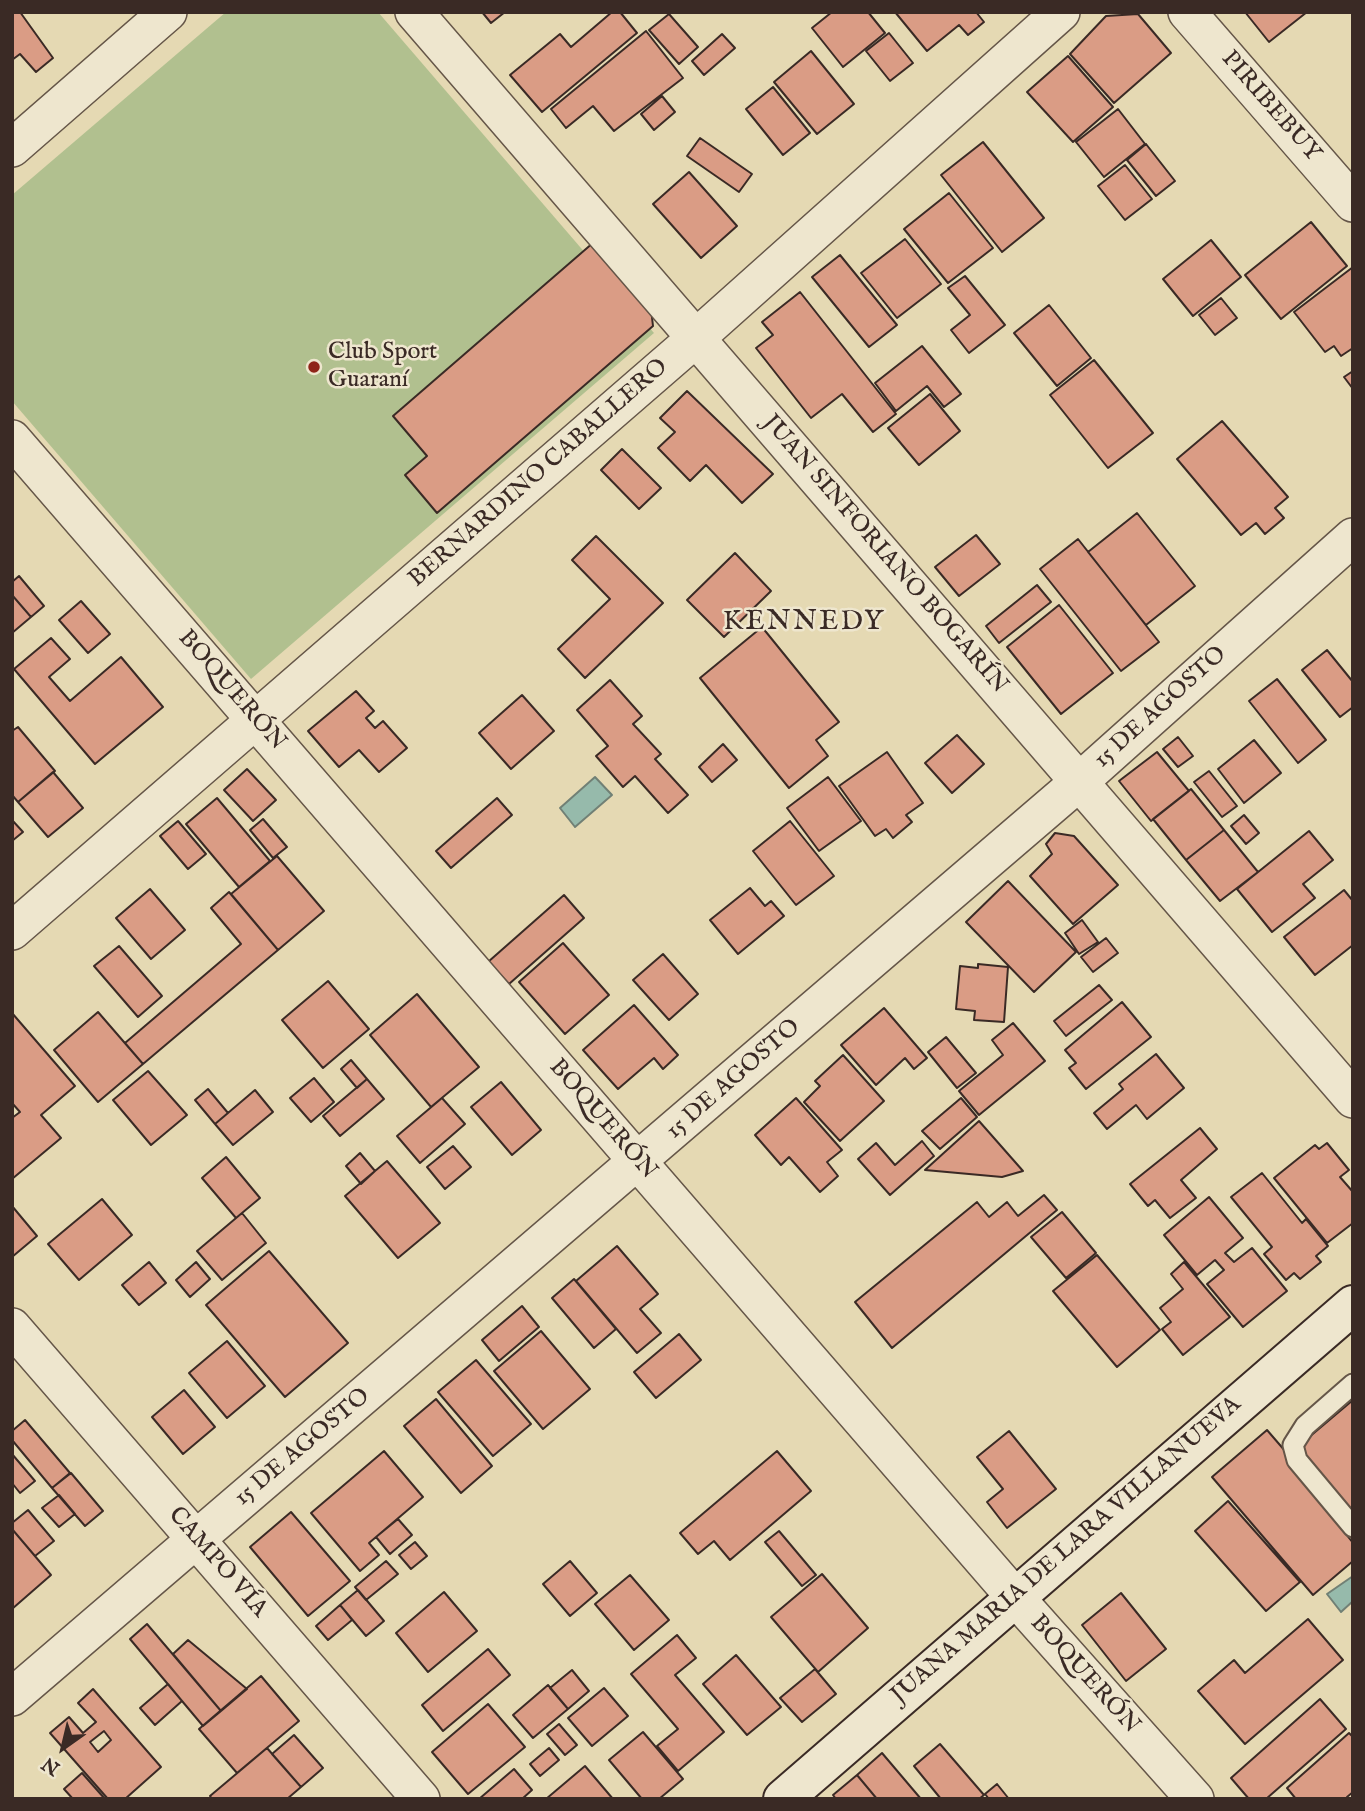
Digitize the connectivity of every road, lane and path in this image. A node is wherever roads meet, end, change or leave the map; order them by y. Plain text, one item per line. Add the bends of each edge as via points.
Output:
1 (168, 12) edge
2 (414, 12) edge
3 (1061, 12) edge
4 (1186, 12) edge
5 (12, 148) edge
6 (1353, 202) edge
7 (696, 338) junction
8 (12, 439) edge
9 (1353, 537) edge
10 (256, 721) junction
11 (1079, 782) junction
12 (12, 930) edge
13 (1353, 1099) edge
14 (638, 1162) junction
15 (1353, 1305) edge
16 (12, 1327) edge
17 (1353, 1384) edge
18 (1353, 1527) edge
19 (196, 1539) junction
20 (1014, 1596) junction
21 (12, 1697) edge
22 (421, 1799) edge
23 (783, 1799) edge
24 (1195, 1799) edge

1 - 5 street
2 - 7 street, JUAN SINFORIANO BOGARÍN
3 - 7 street, BERNARDINO CABALLERO
4 - 6 street, PIRIBEBUY
7 - 10 street, BERNARDINO CABALLERO
7 - 11 street, JUAN SINFORIANO BOGARÍN
8 - 10 street, BOQUERÓN
9 - 11 street, 15 DE AGOSTO
10 - 12 street, BERNARDINO CABALLERO
10 - 14 street, BOQUERÓN
11 - 13 street, JUAN SINFORIANO BOGARÍN
11 - 14 street, 15 DE AGOSTO
14 - 19 street, 15 DE AGOSTO
14 - 20 street, BOQUERÓN
15 - 20 street, JUANA MARIA DE LARA VILLANUEVA
16 - 19 street, CAMPO VÍA
17 - 18 lane via 1305,1426 1293,1444 1297,1460
19 - 21 street, 15 DE AGOSTO
19 - 22 street, CAMPO VÍA
20 - 23 street, JUANA MARIA DE LARA VILLANUEVA
20 - 24 street, BOQUERÓN

